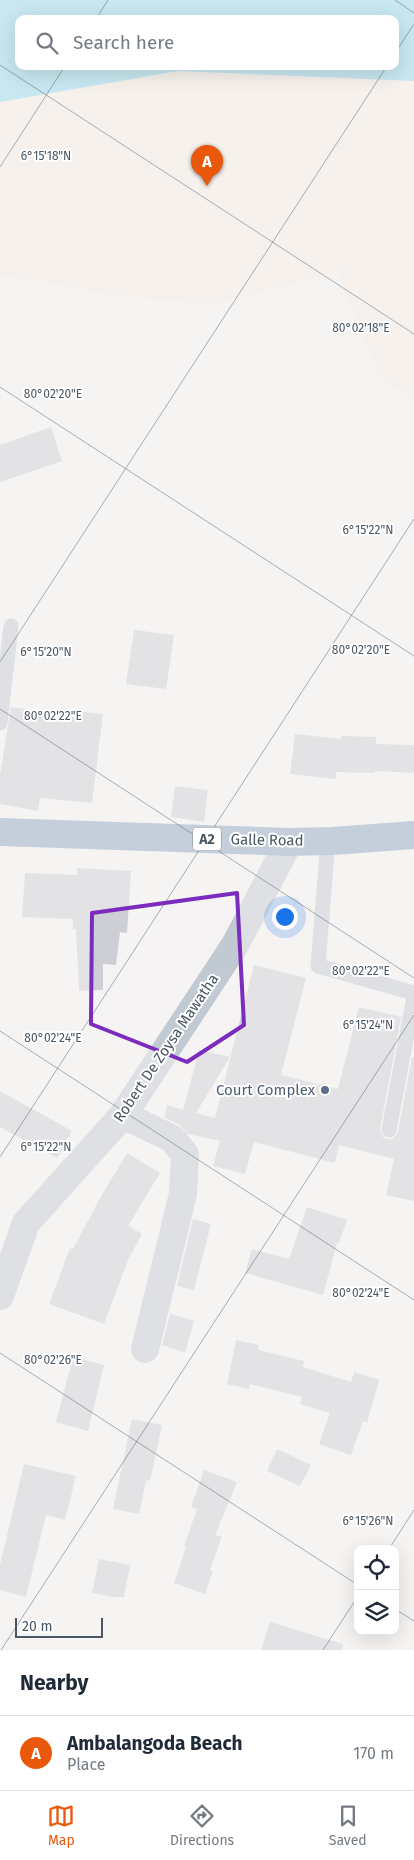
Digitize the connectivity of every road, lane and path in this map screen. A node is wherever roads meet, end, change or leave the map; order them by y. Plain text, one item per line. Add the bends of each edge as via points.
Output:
1 (11, 626) dead end
2 (0, 723) edge
3 (0, 832) edge
4 (414, 835) edge
5 (328, 841) junction
6 (289, 842) junction
7 (414, 993) edge
8 (414, 997) edge
9 (123, 1115) junction
10 (389, 1130) dead end
11 (0, 1296) edge
12 (145, 1349) dead end

1 - 2 lane
3 - 6 highway, Galle Road / A2
4 - 5 highway, Galle Road / A2
5 - 6 highway, Galle Road / A2
5 - 7 lane via 318,966
6 - 9 street, Robert De Zoysa Mawatha via 235,945
8 - 10 lane
9 - 11 street, Robert De Zoysa Mawatha via 26,1223
9 - 12 street via 173,1139 185,1155 183,1194

